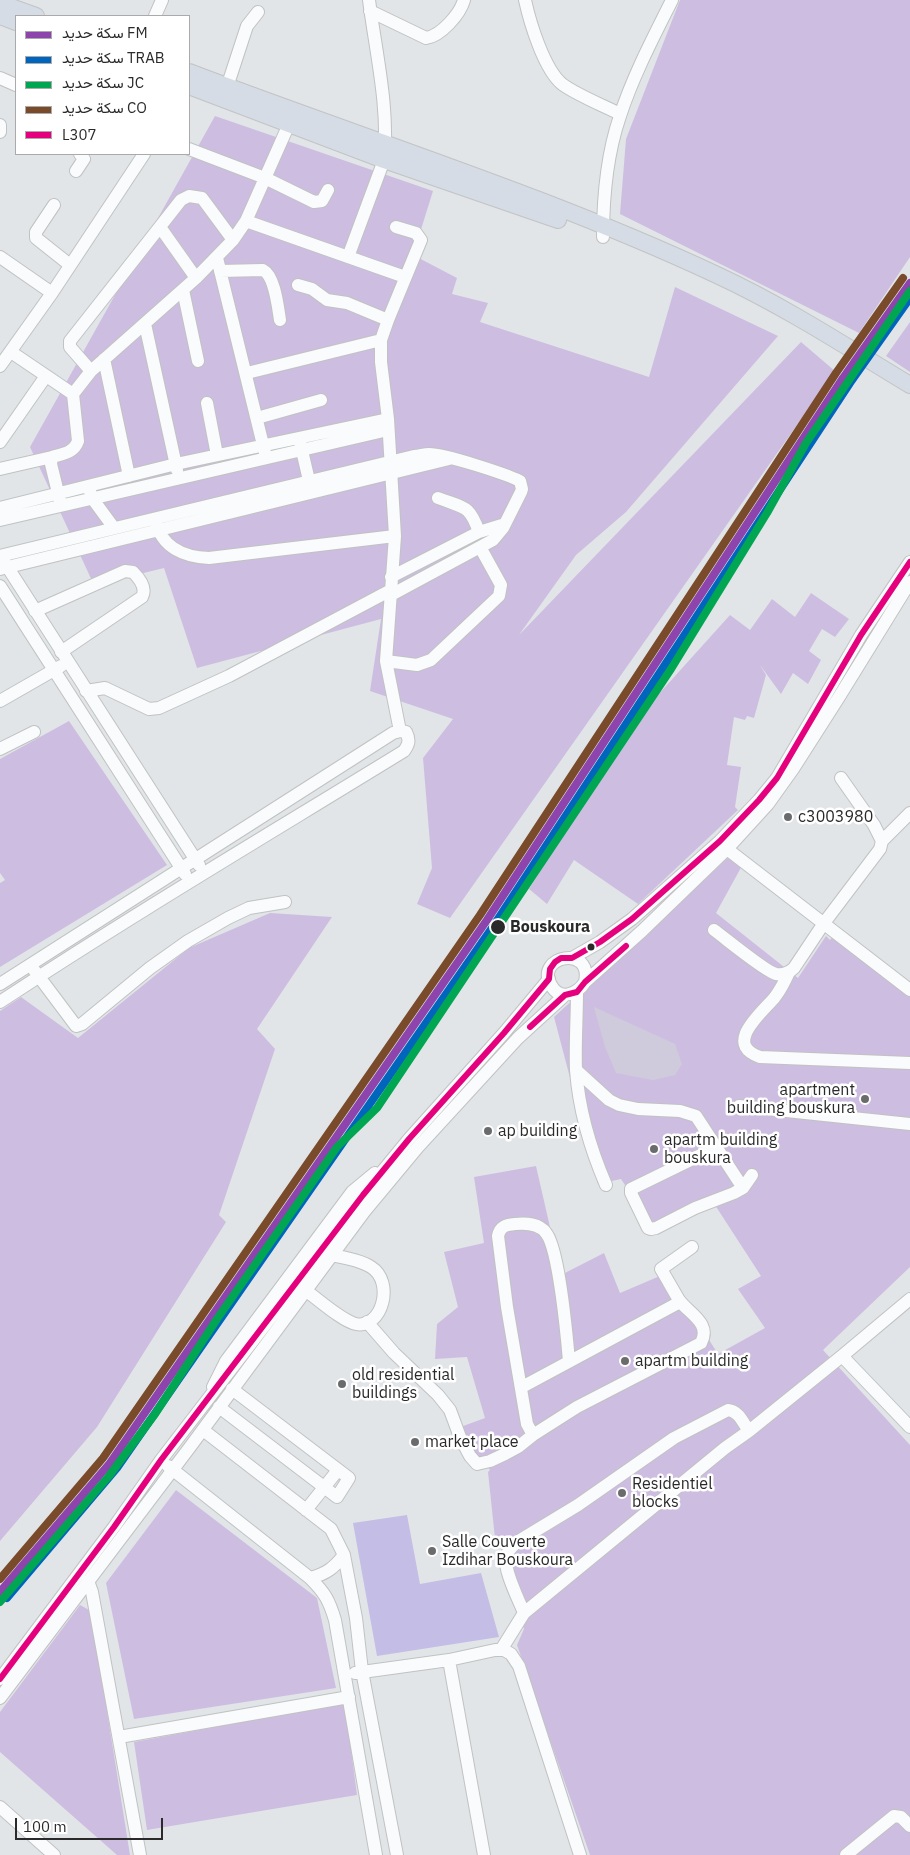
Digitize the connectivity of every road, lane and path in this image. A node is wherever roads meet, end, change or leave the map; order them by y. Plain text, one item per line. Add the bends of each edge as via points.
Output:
1 (162, 0) edge
2 (464, 0) edge
3 (525, 0) edge
4 (672, 0) edge
5 (0, 3) edge
6 (369, 6) edge
7 (258, 12) dead end
8 (33, 15) edge
9 (155, 15) edge
10 (0, 16) edge
11 (15, 22) edge
12 (190, 72) edge
13 (0, 78) edge
14 (15, 84) edge
15 (190, 86) edge
16 (227, 87) junction
17 (620, 114) junction
18 (289, 124) junction
19 (0, 125) edge
20 (0, 132) edge
21 (386, 144) junction
22 (190, 149) edge
23 (81, 155) edge
24 (143, 155) edge
25 (384, 160) junction
26 (76, 171) dead end
27 (265, 178) junction
28 (328, 190) dead end
29 (54, 205) dead end
30 (246, 221) junction
31 (160, 227) junction
32 (396, 227) dead end
33 (603, 232) junction
34 (233, 240) junction
35 (0, 257) edge
36 (348, 257) junction
37 (70, 264) junction
38 (219, 264) junction
39 (405, 277) junction
40 (196, 278) junction
41 (298, 285) dead end
42 (183, 290) junction
43 (52, 293) junction
44 (280, 320) dead end
45 (388, 320) junction
46 (145, 324) junction
47 (381, 340) junction
48 (842, 349) junction
49 (11, 352) junction
50 (104, 359) junction
51 (198, 361) dead end
52 (0, 366) edge
53 (91, 371) junction
54 (247, 373) junction
55 (46, 376) junction
56 (910, 385) edge
57 (73, 394) junction
58 (910, 394) edge
59 (321, 400) dead end
60 (207, 403) dead end
61 (257, 418) junction
62 (388, 424) junction
63 (0, 442) edge
64 (300, 444) junction
65 (265, 452) junction
66 (217, 455) junction
67 (52, 457) junction
68 (176, 464) junction
69 (391, 467) junction
70 (0, 469) edge
71 (129, 476) junction
72 (179, 478) junction
73 (310, 486) junction
74 (90, 492) junction
75 (438, 498) dead end
76 (60, 499) junction
77 (0, 508) edge
78 (0, 520) edge
79 (156, 524) junction
80 (505, 524) junction
81 (114, 528) junction
82 (479, 532) junction
83 (395, 536) junction
84 (480, 547) junction
85 (2, 561) edge
86 (910, 562) edge
87 (910, 582) edge
88 (0, 586) edge
89 (391, 588) junction
90 (35, 611) junction
91 (64, 657) junction
92 (386, 662) junction
93 (54, 670) junction
94 (86, 691) junction
95 (0, 701) edge
96 (94, 702) junction
97 (80, 711) junction
98 (400, 731) junction
99 (34, 732) dead end
100 (0, 749) edge
101 (840, 778) dead end
102 (279, 805) junction
103 (910, 812) edge
104 (288, 820) junction
105 (882, 841) junction
106 (727, 849) junction
107 (195, 859) junction
108 (181, 868) junction
109 (204, 874) junction
110 (190, 883) junction
111 (285, 902) dead end
112 (824, 923) junction
113 (714, 930) dead end
114 (572, 958) junction
115 (30, 964) junction
116 (789, 972) junction
117 (38, 976) junction
118 (548, 979) junction
119 (0, 984) edge
120 (575, 990) junction
121 (910, 990) edge
122 (0, 1002) edge
123 (910, 1062) edge
124 (576, 1070) junction
125 (739, 1106) dead end
126 (910, 1124) edge
127 (715, 1148) junction
128 (752, 1176) dead end
129 (606, 1185) dead end
130 (743, 1188) junction
131 (692, 1247) dead end
132 (331, 1255) junction
133 (305, 1290) junction
134 (910, 1299) edge
135 (680, 1302) junction
136 (367, 1322) junction
137 (842, 1356) junction
138 (569, 1361) junction
139 (522, 1387) junction
140 (232, 1389) junction
141 (215, 1402) junction
142 (910, 1427) edge
143 (202, 1430) junction
144 (749, 1431) junction
145 (533, 1435) junction
146 (161, 1460) junction
147 (173, 1470) junction
148 (323, 1486) junction
149 (306, 1510) junction
150 (344, 1554) junction
151 (310, 1578) junction
152 (88, 1581) junction
153 (524, 1613) junction
154 (501, 1650) junction
155 (449, 1660) junction
156 (362, 1671) junction
157 (345, 1674) junction
158 (0, 1679) edge
159 (349, 1697) junction
160 (0, 1698) edge
161 (119, 1737) junction
162 (0, 1808) edge
163 (910, 1826) edge
164 (54, 1855) edge
165 (140, 1855) edge
166 (376, 1855) edge
167 (397, 1855) edge
168 (484, 1855) edge
169 (580, 1855) edge
170 (846, 1855) edge

1 - 9 street
2 - 6 street via 462,7 440,32 426,38
3 - 17 street via 542,52 556,78 564,86
4 - 17 street
5 - 8 main road
6 - 21 street via 382,82
7 - 16 street via 247,26
10 - 11 main road
12 - 16 main road
13 - 14 street
15 - 18 main road
16 - 21 main road
17 - 33 street via 608,168
18 - 25 main road
18 - 27 street
19 - 20 street
21 - 25 street
21 - 33 main road
22 - 27 street
23 - 26 street via 84,159
24 - 37 street
25 - 33 main road via 562,222
25 - 36 street
27 - 28 street via 314,202 322,201
27 - 30 street
29 - 37 street via 36,232 36,238
30 - 34 street
30 - 36 street
31 - 34 street via 181,200 194,196 206,201
31 - 40 street
31 - 53 street via 70,341 70,347
32 - 39 street via 416,234 421,240
33 - 48 main road
34 - 38 street
35 - 43 street
36 - 39 street
37 - 43 street
38 - 40 street
38 - 44 street via 267,272
38 - 54 street
39 - 45 street
40 - 42 street
41 - 45 street via 328,300 347,303
42 - 46 street
42 - 51 street
43 - 49 street
45 - 47 street
46 - 50 street
46 - 68 street
47 - 54 street
47 - 62 street
48 - 56 main road
48 - 58 main road
49 - 52 street
49 - 55 street
50 - 53 street
50 - 71 street
53 - 57 street
54 - 61 street
55 - 57 street
55 - 63 street
57 - 67 street via 78,441 70,452
59 - 61 street
60 - 66 street
61 - 65 street
62 - 64 street
62 - 69 street
64 - 65 street
64 - 73 street
65 - 66 street
65 - 72 street
66 - 68 street
67 - 70 street
67 - 76 street via 51,470
68 - 71 street
68 - 72 street
69 - 73 street
69 - 80 street via 430,454 520,482 522,489
69 - 83 street
71 - 74 street
72 - 74 street
73 - 79 street
74 - 76 street
74 - 81 street
75 - 82 street via 466,508
76 - 77 street
76 - 78 street
79 - 81 street
79 - 83 street via 164,540 176,550 209,558
79 - 85 street
80 - 82 street
80 - 84 street via 497,536
81 - 85 street
82 - 89 street
83 - 89 street
84 - 89 street
84 - 92 street via 501,585 499,596 431,660 417,665
85 - 90 street
86 - 114 street via 861,636 777,778 759,800 720,841 632,919
87 - 106 street via 793,769 768,804
88 - 93 street
89 - 92 street
89 - 94 street via 229,676 159,708 149,709 105,688
90 - 91 street
90 - 91 street via 125,572 133,572 143,587 142,597
91 - 93 street
91 - 94 street
92 - 98 street
93 - 95 street
93 - 97 street
94 - 96 street
96 - 97 street
96 - 107 street
97 - 108 street
98 - 102 street
98 - 104 street via 406,732 409,738 404,751
99 - 100 street
101 - 105 street
102 - 104 street
102 - 107 street
103 - 105 street
104 - 109 street
105 - 112 street via 880,849
106 - 112 street
106 - 120 street
107 - 108 street
107 - 109 street
108 - 110 street
108 - 115 street
109 - 110 street
110 - 117 street
111 - 117 street via 250,908 188,940 76,1026
112 - 116 street
112 - 121 street
113 - 116 street via 770,972
114 - 118 street via 561,958 555,962
114 - 120 street via 581,963 585,972
115 - 117 street
115 - 119 street
116 - 123 street via 776,995 747,1028 744,1036 753,1054 760,1057
117 - 122 street
118 - 120 street via 556,991
118 - 141 street via 504,1034 389,1163 352,1192 226,1361 216,1378
120 - 124 street
120 - 132 street via 518,1038 430,1134
124 - 127 street via 619,1105 692,1114 702,1124
124 - 129 street via 589,1142
125 - 126 street
127 - 130 street
127 - 130 street via 631,1189 648,1228 656,1228
128 - 130 street
131 - 135 street via 661,1268
132 - 133 street
132 - 136 street via 372,1267 382,1280 384,1302
133 - 136 street via 349,1321
133 - 140 street
134 - 137 street
135 - 138 street
135 - 145 street via 700,1323 704,1335 701,1343 577,1407
136 - 145 street via 450,1410 460,1437 477,1464 512,1450
137 - 142 street
137 - 144 street
138 - 139 street
138 - 139 street via 558,1276 547,1234 535,1224 504,1226 498,1236
139 - 145 street via 527,1424
140 - 141 street
140 - 148 street via 338,1470
141 - 143 street
141 - 146 street
141 - 148 street
143 - 147 street
143 - 149 street
144 - 153 street
144 - 153 street via 732,1410 725,1411 674,1438 578,1505 517,1542 505,1559
146 - 147 street
146 - 158 street
147 - 151 street
147 - 152 street
148 - 149 street
149 - 150 street via 331,1529
150 - 151 street via 326,1574
150 - 156 street
151 - 157 street via 330,1601
152 - 160 street
152 - 161 street
153 - 154 street
154 - 155 street
154 - 169 street via 511,1654 519,1666
155 - 156 street
155 - 168 street
156 - 157 street
156 - 167 street
157 - 159 street
159 - 161 street
159 - 166 street
161 - 165 street
162 - 164 street
163 - 170 street via 894,1816

